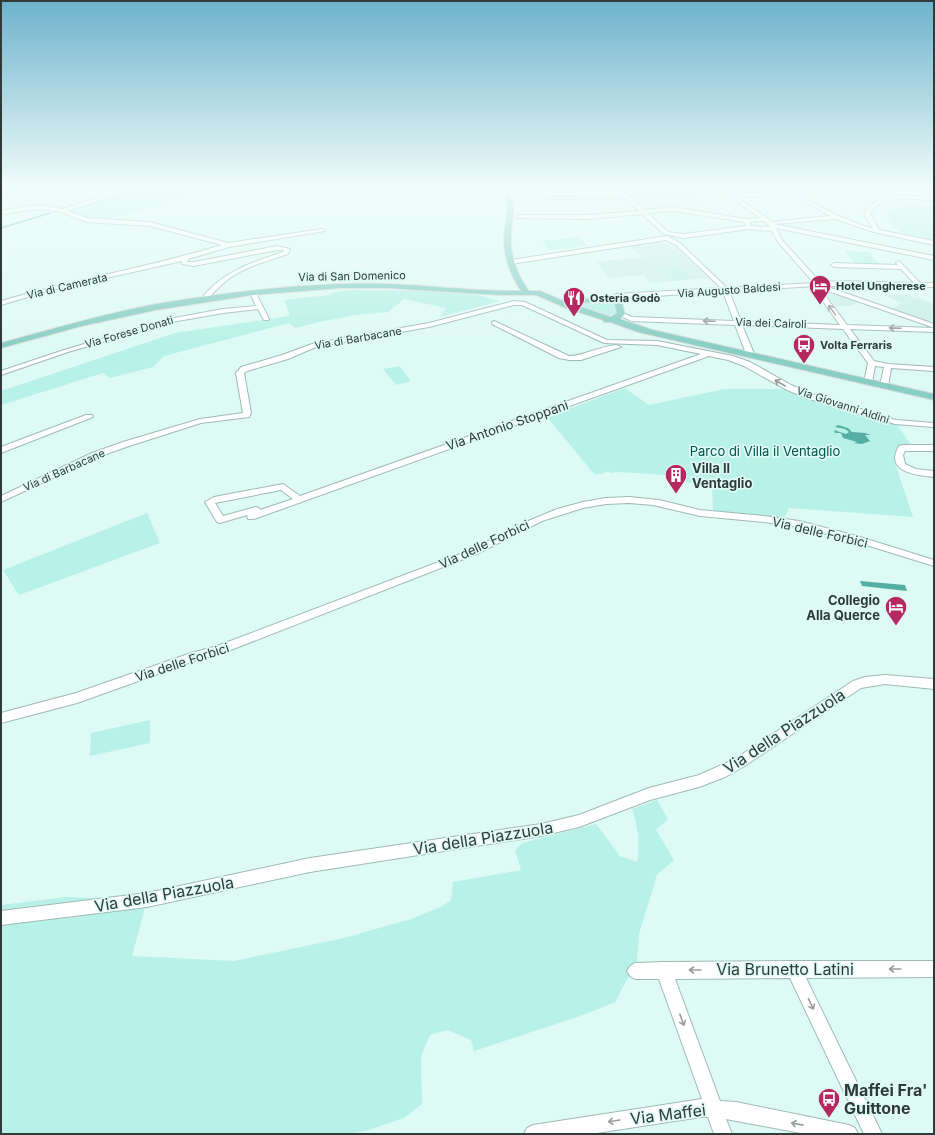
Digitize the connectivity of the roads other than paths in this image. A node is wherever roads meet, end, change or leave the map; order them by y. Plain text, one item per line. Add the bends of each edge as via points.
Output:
1 (213, 241) edge
2 (255, 241) edge
3 (507, 241) edge
4 (653, 241) edge
5 (674, 241) edge
6 (680, 241) edge
7 (781, 241) edge
8 (845, 241) edge
9 (914, 241) edge
10 (678, 244) junction
11 (934, 244) edge
12 (228, 245) junction
13 (889, 250) junction
14 (185, 258) junction
15 (934, 258) edge
16 (511, 262) junction
17 (834, 265) dead end
18 (903, 267) junction
19 (517, 275) junction
20 (818, 284) junction
21 (919, 285) junction
22 (934, 286) edge
23 (726, 290) junction
24 (832, 290) junction
25 (253, 293) junction
26 (540, 293) junction
27 (209, 296) junction
28 (528, 296) junction
29 (617, 298) junction
30 (556, 301) junction
31 (1, 304) edge
32 (260, 307) junction
33 (622, 314) junction
34 (266, 319) dead end
35 (614, 319) junction
36 (601, 320) junction
37 (739, 322) junction
38 (494, 323) dead end
39 (844, 326) junction
40 (924, 326) junction
41 (934, 326) edge
42 (632, 327) junction
43 (934, 330) edge
44 (607, 345) junction
45 (1, 346) edge
46 (717, 352) junction
47 (749, 356) junction
48 (872, 363) junction
49 (888, 366) junction
50 (934, 368) edge
51 (1, 373) edge
52 (868, 382) junction
53 (884, 386) junction
54 (934, 397) edge
55 (89, 417) dead end
56 (934, 425) edge
57 (934, 448) edge
58 (1, 450) edge
59 (934, 474) edge
60 (300, 497) junction
61 (1, 498) edge
62 (251, 517) dead end
63 (934, 563) edge
64 (934, 684) edge
65 (1, 718) edge
66 (1, 918) edge
67 (794, 969) junction
68 (934, 969) edge
69 (664, 970) junction
70 (635, 971) dead end
71 (713, 1108) junction
72 (533, 1134) edge
73 (723, 1134) edge
74 (849, 1134) edge
75 (873, 1134) edge

1 - 12 street
2 - 12 street, Via di Camerata
3 - 16 main road
4 - 16 street
5 - 10 street
6 - 10 street
7 - 20 street
8 - 13 street
9 - 11 street
10 - 23 street
12 - 14 street, Via di Camerata
13 - 15 street
13 - 18 street
14 - 27 street via 184,263 194,264 277,248 287,249 286,253 249,265 229,275 221,280
14 - 31 street, Via di Camerata via 42,291
16 - 19 main road
17 - 18 street
18 - 21 street
19 - 26 main road
19 - 28 main road
20 - 21 street, Via Augusto Baldesi
20 - 23 street, Via Augusto Baldesi
20 - 24 street
21 - 22 street, Via Augusto Baldesi
23 - 29 street, Via Augusto Baldesi
23 - 37 street
39 -> 24 street via 820,293
24 - 40 street
25 - 27 main road, Via di San Domenico
25 - 28 main road, Via di San Domenico via 340,286 435,288
25 - 32 street
26 - 28 main road
26 - 30 main road
27 - 45 main road, Via di San Domenico via 115,316
28 - 36 main road
29 - 30 main road
29 - 33 main road
30 - 35 main road
32 - 34 street
32 - 51 street, Via Forese Donati via 170,320 66,350
33 - 35 main road
37 -> 33 street, Via dei Cairoli via 631,318
33 - 42 street via 624,320
35 - 36 main road
35 - 42 main road
36 - 42 main road
37 - 39 street, Via dei Cairoli
37 - 47 street
38 - 44 street via 571,359 580,358
40 -> 39 street, Via dei Cairoli
39 - 48 street
40 - 41 street
40 - 43 street, Via dei Cairoli
42 - 46 main road
44 - 46 street via 657,343
44 - 61 street, Via di Barbacane via 524,304 516,303 429,325 314,345 240,371 246,415 200,421 126,444 88,458
46 - 47 main road
56 -> 46 street, Via Giovanni Aldini via 910,424 865,414 802,393 747,364
46 - 60 street, Via Antonio Stoppani
47 - 52 main road
48 - 49 street
48 - 52 street
49 - 50 street
49 - 53 street
52 - 53 main road
53 - 54 main road
55 - 58 street
57 - 59 street via 902,448 899,454 899,461 907,469
60 - 60 street, Via Antonio Stoppani via 285,488 279,488 217,499 210,503 217,518 222,520
60 - 62 street, Via Antonio Stoppani
63 - 65 street, Via delle Forbici via 888,548 785,522 700,513 653,502 613,500 580,505 554,512 513,530 476,551 219,650 195,656 77,698
64 - 66 street, Via della Piazzuola via 883,680 856,684 739,764 699,781 649,794 579,822 310,866 147,900
68 -> 67 street, Via Brunetto Latini
67 -> 69 street, Via Brunetto Latini
67 -> 75 street
69 - 70 street, Via Brunetto Latini
69 -> 71 street
71 -> 72 street, Via Maffei
71 - 73 street
74 -> 71 street, Via Maffei

